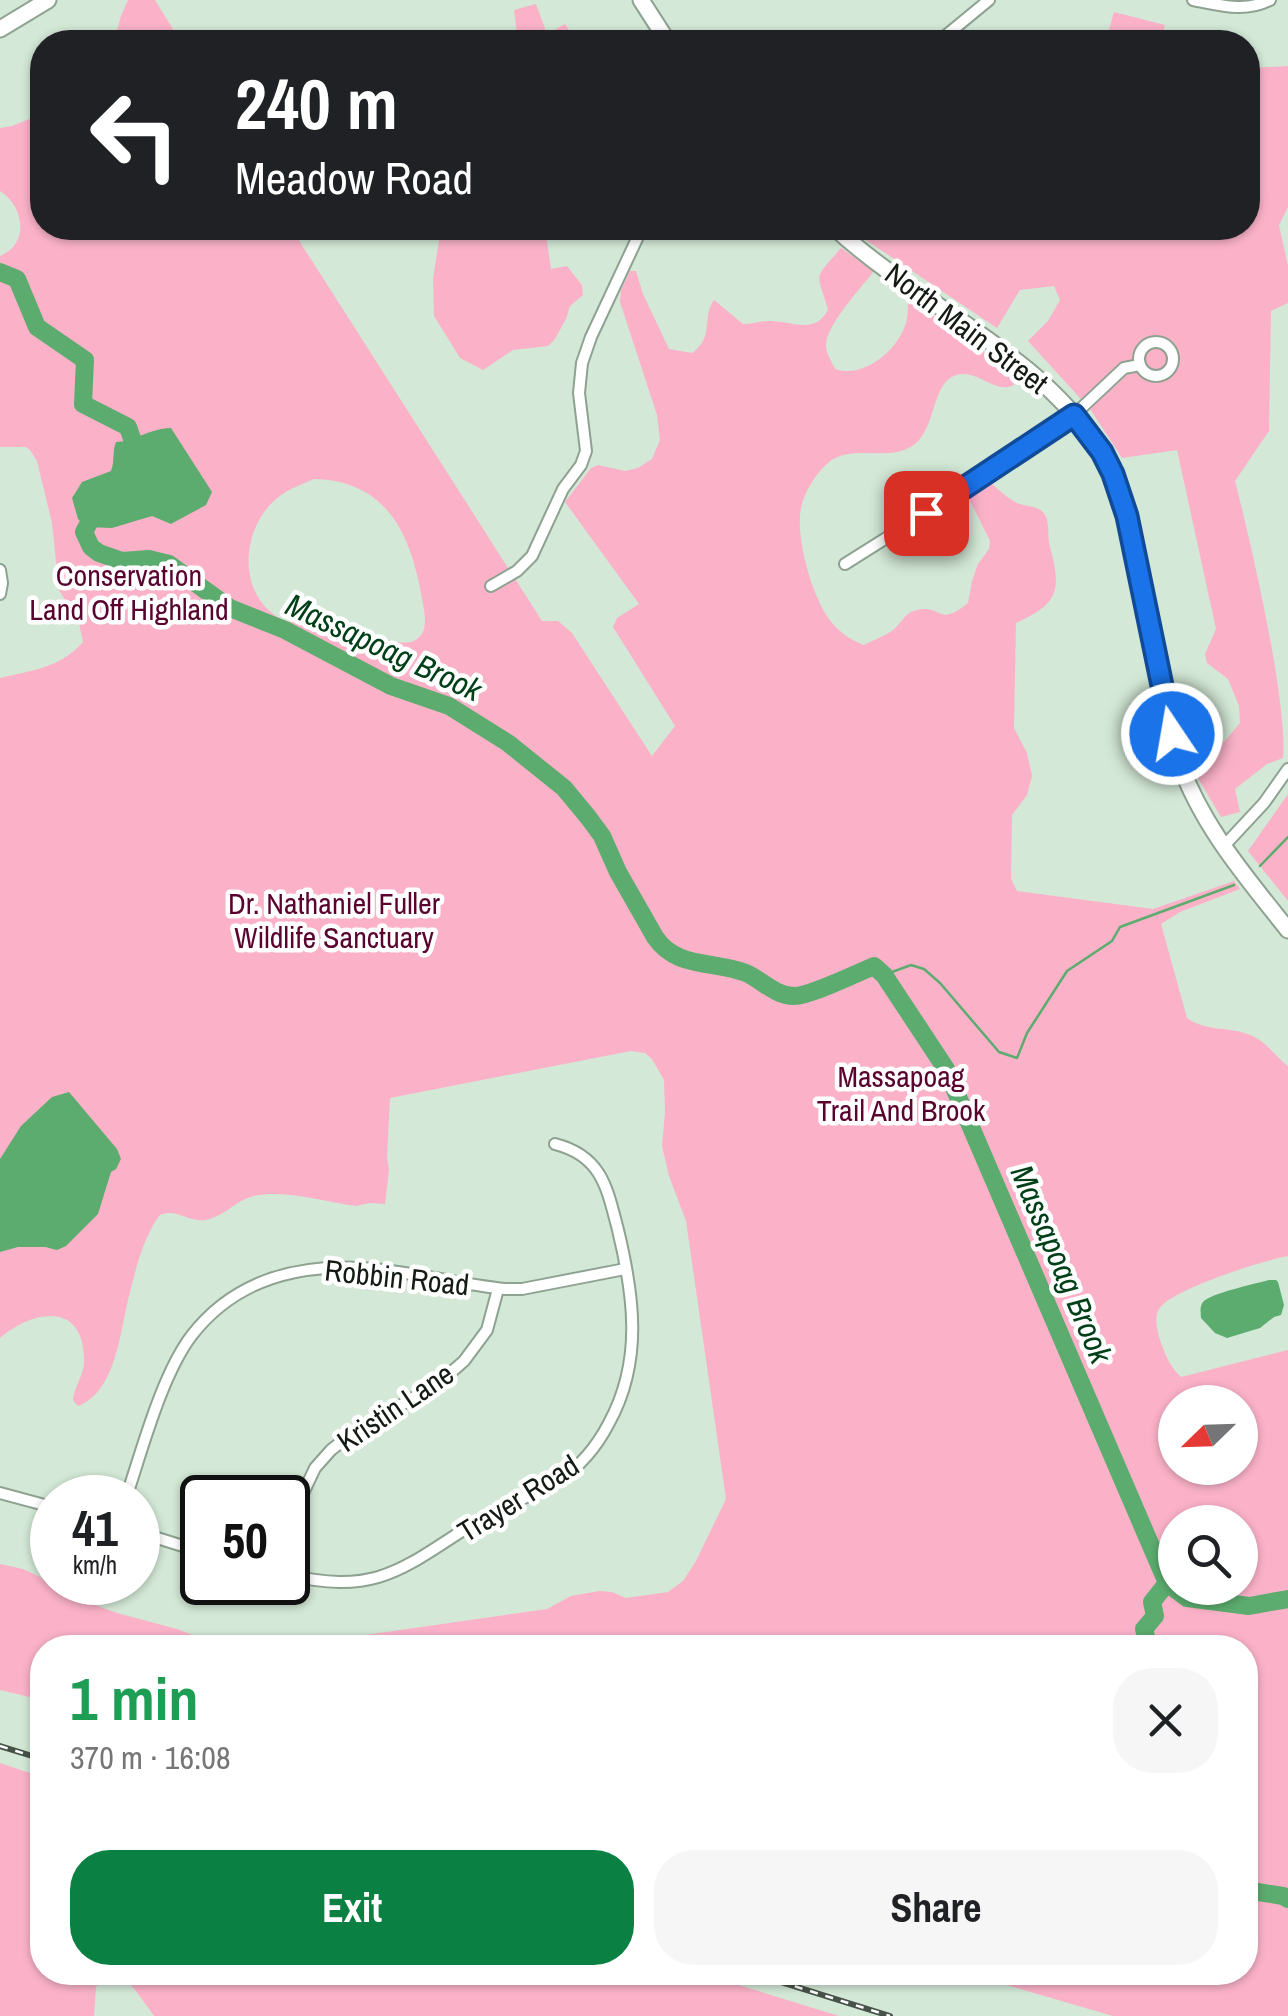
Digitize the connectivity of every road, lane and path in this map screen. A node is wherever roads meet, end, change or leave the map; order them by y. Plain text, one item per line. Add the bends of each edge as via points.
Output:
1 (48, 0) edge
2 (641, 0) edge
3 (989, 0) edge
4 (1193, 0) edge
5 (1270, 0) edge
6 (0, 29) edge
7 (660, 30) edge
8 (953, 30) edge
9 (636, 240) edge
10 (850, 240) edge
11 (1140, 365) dead end
12 (1074, 415) junction
13 (845, 564) dead end
14 (0, 570) edge
15 (490, 586) dead end
16 (0, 594) edge
17 (1288, 768) edge
18 (1223, 847) junction
19 (1288, 930) edge
20 (555, 1144) dead end
21 (625, 1269) junction
22 (498, 1289) junction
23 (135, 1475) edge
24 (310, 1477) edge
25 (0, 1493) edge
26 (30, 1501) edge
27 (310, 1579) edge

1 - 6 main road
2 - 7 main road
3 - 8 street
4 - 5 street via 1244,8
9 - 15 street via 582,363 581,465 530,558
10 - 12 main road, North Main Street via 1002,349
11 - 12 street via 1124,368
12 - 13 street
12 - 18 main road, North Main Street via 1113,474 1133,537 1176,751
14 - 16 street
17 - 18 street
18 - 19 main road, North Main Street
20 - 21 street, Trayer Road via 586,1156 599,1172
21 - 22 street, Robbin Road
21 - 27 street, Trayer Road via 633,1320 630,1370 592,1451 559,1480 386,1576
22 - 23 street, Robbin Road via 339,1267 289,1272 237,1294 193,1334 178,1359
22 - 24 street, Kristin Lane via 487,1330 464,1360 331,1450
25 - 26 street

